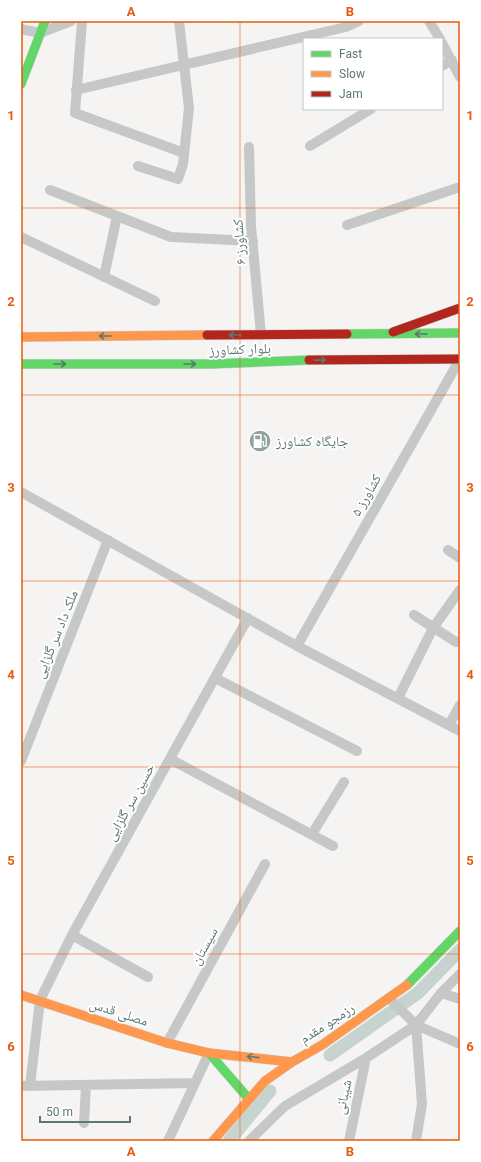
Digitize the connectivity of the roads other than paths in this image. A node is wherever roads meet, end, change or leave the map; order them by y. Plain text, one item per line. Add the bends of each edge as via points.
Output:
1 (45, 21) edge
2 (71, 21) edge
3 (82, 21) edge
4 (179, 21) edge
5 (359, 21) edge
6 (430, 21) edge
7 (21, 29) edge
8 (40, 33) junction
9 (439, 38) edge
10 (443, 45) edge
11 (452, 60) junction
12 (185, 64) junction
13 (443, 65) edge
14 (460, 77) edge
15 (21, 84) edge
16 (76, 90) junction
17 (369, 110) edge
18 (310, 146) dead end
19 (249, 147) dead end
20 (184, 153) junction
21 (138, 166) dead end
22 (460, 187) edge
23 (50, 190) dead end
24 (118, 216) junction
25 (347, 225) dead end
26 (21, 237) edge
27 (253, 241) junction
28 (104, 277) junction
29 (155, 301) dead end
30 (460, 308) edge
31 (460, 333) edge
32 (389, 334) junction
33 (261, 335) junction
34 (21, 337) edge
35 (460, 359) edge
36 (21, 364) edge
37 (22, 495) edge
38 (108, 540) junction
39 (448, 550) dead end
40 (460, 558) edge
41 (460, 590) edge
42 (414, 615) dead end
43 (248, 618) junction
44 (433, 628) junction
45 (456, 642) dead end
46 (297, 646) junction
47 (215, 678) junction
48 (398, 698) junction
49 (460, 705) edge
50 (449, 725) junction
51 (460, 731) edge
52 (356, 751) dead end
53 (170, 759) junction
54 (21, 761) edge
55 (344, 782) dead end
56 (312, 834) junction
57 (333, 846) dead end
58 (265, 864) dead end
59 (460, 931) edge
60 (72, 935) junction
61 (460, 975) edge
62 (148, 977) dead end
63 (441, 993) junction
64 (21, 995) edge
65 (460, 999) edge
66 (40, 1000) junction
67 (391, 1001) junction
68 (412, 1021) junction
69 (167, 1043) junction
70 (460, 1044) edge
71 (209, 1053) junction
72 (366, 1058) junction
73 (292, 1062) junction
74 (195, 1083) junction
75 (26, 1086) edge
76 (86, 1086) junction
77 (249, 1099) junction
78 (84, 1123) dead end
79 (168, 1141) edge
80 (213, 1141) edge
81 (249, 1141) edge
82 (349, 1141) edge
83 (416, 1141) edge

1 - 8 main road
2 - 8 street
3 - 16 street
4 - 12 street
5 - 12 street
6 - 9 street
7 - 8 street
8 - 15 main road
10 - 11 street
11 - 13 street
11 - 14 street
12 - 16 street
12 - 20 street via 189,108
16 - 20 street via 75,113
17 - 18 street
19 - 27 street, کشاورز ۶
20 - 21 street via 178,179
22 - 25 street
23 - 24 street
24 - 27 street via 171,237
24 - 28 street
26 - 28 street
27 - 33 street, کشاورز ۶
28 - 29 street
30 - 32 main road
31 -> 32 main road, بلوار کشاورز
32 - 33 main road, بلوار کشاورز
33 -> 34 main road, بلوار کشاورز
36 -> 35 main road, بلوار کشاورز via 210,364
35 - 46 street, کشاورز ۵
37 - 38 street
38 - 43 street
38 - 54 street, ملک داد سر گلزایی
39 - 40 street
41 - 44 street
42 - 44 street
43 - 46 street
43 - 47 street, حسین سر گلزایی
44 - 45 street
44 - 48 street
46 - 48 street
47 - 52 street
47 - 53 street, حسین سر گلزایی
48 - 50 street
49 - 50 street
50 - 51 street
53 - 56 street
53 - 60 street, حسین سر گلزایی
55 - 56 street
56 - 57 street
58 - 69 street, سیستان
59 - 67 main road, رزمجو مقدم
60 - 62 street
60 - 66 street, حسین سر گلزایی
61 - 63 street
63 - 65 street
63 - 68 street
64 - 66 main road, مصلی قدس
66 - 69 main road, مصلی قدس
66 - 75 street, حسین سر گلزایی
67 - 68 street
67 - 73 main road, رزمجو مقدم
68 - 70 street
68 - 72 street
68 - 83 street via 422,1104
69 - 71 main road, مصلی قدس
73 -> 71 main road, مصلی قدس
71 - 74 street
71 - 77 main road
72 - 81 street via 286,1106
72 - 82 street, شیبانی
73 - 77 main road, رزمجو مقدم via 266,1081
74 - 76 street
74 - 79 street
75 - 76 street
76 - 78 street
77 - 80 main road, رزمجو مقدم

